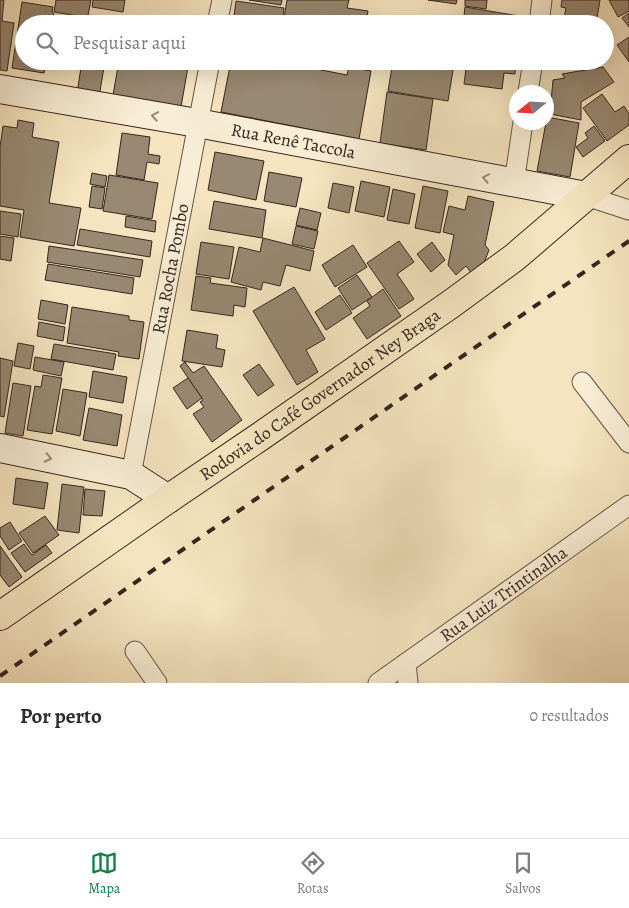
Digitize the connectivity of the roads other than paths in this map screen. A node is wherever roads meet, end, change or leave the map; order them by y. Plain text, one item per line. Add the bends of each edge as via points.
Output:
1 (222, 0) edge
2 (542, 0) edge
3 (219, 15) edge
4 (540, 15) edge
5 (208, 70) edge
6 (532, 70) edge
7 (529, 85) edge
8 (0, 89) edge
9 (197, 123) junction
10 (522, 130) edge
11 (629, 159) edge
12 (514, 183) junction
13 (586, 196) junction
14 (629, 210) edge
15 (582, 382) dead end
16 (629, 443) edge
17 (0, 448) edge
18 (131, 475) junction
19 (168, 499) junction
20 (629, 505) edge
21 (0, 616) edge
22 (135, 651) dead end
23 (406, 663) junction
24 (157, 683) edge
25 (378, 683) edge
26 (408, 683) edge

1 - 3 street
2 - 4 street
5 - 9 street, Rua Rocha Pombo
6 - 7 street
9 -> 8 main road, Rua Renê Taccola
12 -> 9 main road, Rua Renê Taccola
9 - 18 street, Rua Rocha Pombo
10 - 12 street
11 - 13 main road, Rodovia do Café Governador Ney Braga
12 - 13 main road, Rua Renê Taccola
13 - 14 street
13 - 19 main road, Rodovia do Café Governador Ney Braga via 515,257 459,298
15 - 16 street
17 -> 18 main road
18 - 19 main road
19 - 21 main road, Rodovia do Café Governador Ney Braga
20 - 23 street, Rua Luiz Trintinalha
22 - 24 street
23 - 25 street, Rua Luiz Trintinalha
23 - 26 street

